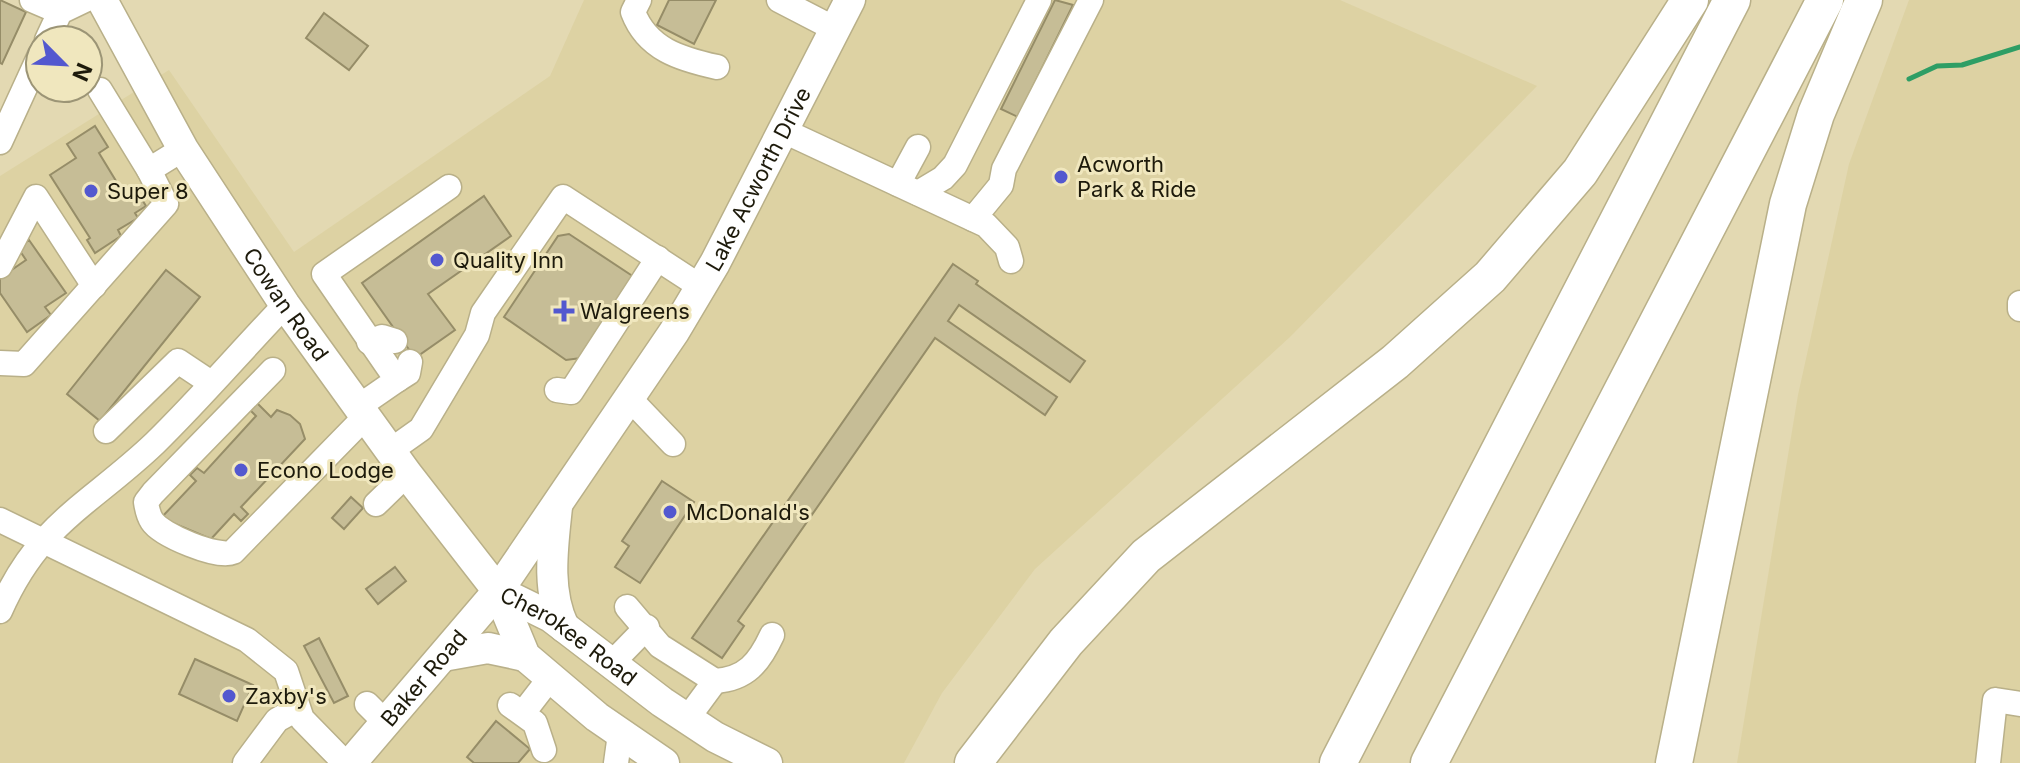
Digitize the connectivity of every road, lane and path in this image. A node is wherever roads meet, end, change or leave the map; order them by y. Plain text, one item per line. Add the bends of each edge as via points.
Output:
1 (32, 0) edge
2 (85, 0) edge
3 (102, 0) edge
4 (639, 0) edge
5 (779, 0) edge
6 (850, 0) edge
7 (1039, 0) edge
8 (1091, 0) edge
9 (1690, 0) edge
10 (1732, 0) edge
11 (1825, 0) edge
12 (1864, 0) edge
13 (60, 12) junction
14 (54, 24) edge
15 (835, 29) junction
16 (714, 66) dead end
17 (24, 78) edge
18 (104, 97) edge
19 (9, 100) edge
20 (784, 131) junction
21 (0, 142) edge
22 (918, 147) dead end
23 (183, 149) junction
24 (149, 170) junction
25 (449, 187) dead end
26 (908, 188) junction
27 (973, 219) junction
28 (658, 258) junction
29 (1011, 261) dead end
30 (0, 266) edge
31 (94, 286) junction
32 (701, 287) junction
33 (285, 305) junction
34 (395, 341) dead end
35 (369, 342) junction
36 (0, 363) edge
37 (273, 370) dead end
38 (217, 377) junction
39 (557, 390) dead end
40 (247, 398) junction
41 (630, 399) junction
42 (362, 412) junction
43 (106, 431) dead end
44 (673, 444) dead end
45 (398, 462) junction
46 (376, 504) dead end
47 (558, 504) junction
48 (0, 520) edge
49 (42, 540) junction
50 (498, 591) junction
51 (627, 607) dead end
52 (0, 611) edge
53 (564, 627) junction
54 (647, 627) junction
55 (772, 635) dead end
56 (443, 656) junction
57 (525, 656) junction
58 (611, 664) junction
59 (550, 678) junction
60 (715, 681) junction
61 (2020, 704) edge
62 (297, 709) junction
63 (687, 719) junction
64 (618, 748) edge
65 (544, 759) edge
66 (978, 760) edge
67 (245, 763) edge
68 (348, 763) edge
69 (664, 763) edge
70 (767, 763) edge
71 (1338, 763) edge
72 (1429, 763) edge
73 (1674, 763) edge
74 (1988, 763) edge

1 - 13 lane
2 - 13 lane
3 - 23 main road, Cowan Road
4 - 16 lane via 633,12 641,32 658,47
5 - 15 lane
6 - 15 main road, Lake Acworth Drive
7 - 26 lane via 955,165 943,178
8 - 27 lane via 1004,169 1001,185
9 - 66 highway via 1580,172 1490,277 1395,362 1146,556 1066,642
10 - 71 highway
11 - 72 highway
12 - 73 highway via 1811,129 1788,204
13 - 14 lane
15 - 20 main road, Lake Acworth Drive
17 - 19 lane
18 - 24 lane
19 - 21 lane
20 - 26 lane
20 - 32 main road, Lake Acworth Drive
22 - 26 lane
23 - 24 lane
23 - 33 main road, Cowan Road
24 - 31 lane via 166,204
25 - 35 lane via 324,274
26 - 27 lane
27 - 29 lane via 1007,247
28 - 32 lane
28 - 39 lane via 571,392
28 - 45 lane via 563,197 483,313 477,335
30 - 31 lane via 36,197
31 - 36 lane via 24,364
32 - 41 main road, Lake Acworth Drive
33 - 38 lane
33 - 42 main road, Cowan Road
34 - 35 lane via 382,337
35 - 42 lane via 403,371
37 - 40 lane
38 - 40 lane
38 - 43 lane via 178,361
38 - 49 lane via 153,444
40 - 42 lane via 146,502 158,527 222,555 233,552
41 - 44 lane
41 - 47 main road, Lake Acworth Drive
42 - 45 main road, Cowan Road
45 - 46 lane
45 - 50 main road, Cowan Road
47 - 50 main road, Lake Acworth Drive
47 - 53 main road via 553,567 555,601
48 - 49 lane
49 - 52 lane via 16,574
49 - 62 lane via 247,640 286,671
50 - 53 main road, Cherokee Road
50 - 56 main road, Baker Road
50 - 57 main road, Cherokee Road
51 - 54 lane
53 - 58 main road, Cherokee Road
54 - 58 lane
54 - 60 lane via 660,646
55 - 60 lane via 745,675
56 - 57 main road via 488,648
56 - 68 main road, Baker Road via 376,713
57 - 59 main road, Cherokee Road
58 - 63 main road, Cherokee Road
59 - 64 main road, Cherokee Road
59 - 65 lane via 516,709 535,723
60 - 63 lane
61 - 74 lane via 1995,700
62 - 67 lane via 277,720
62 - 68 lane
63 - 70 main road, Cherokee Road
64 - 69 main road, Cherokee Road

